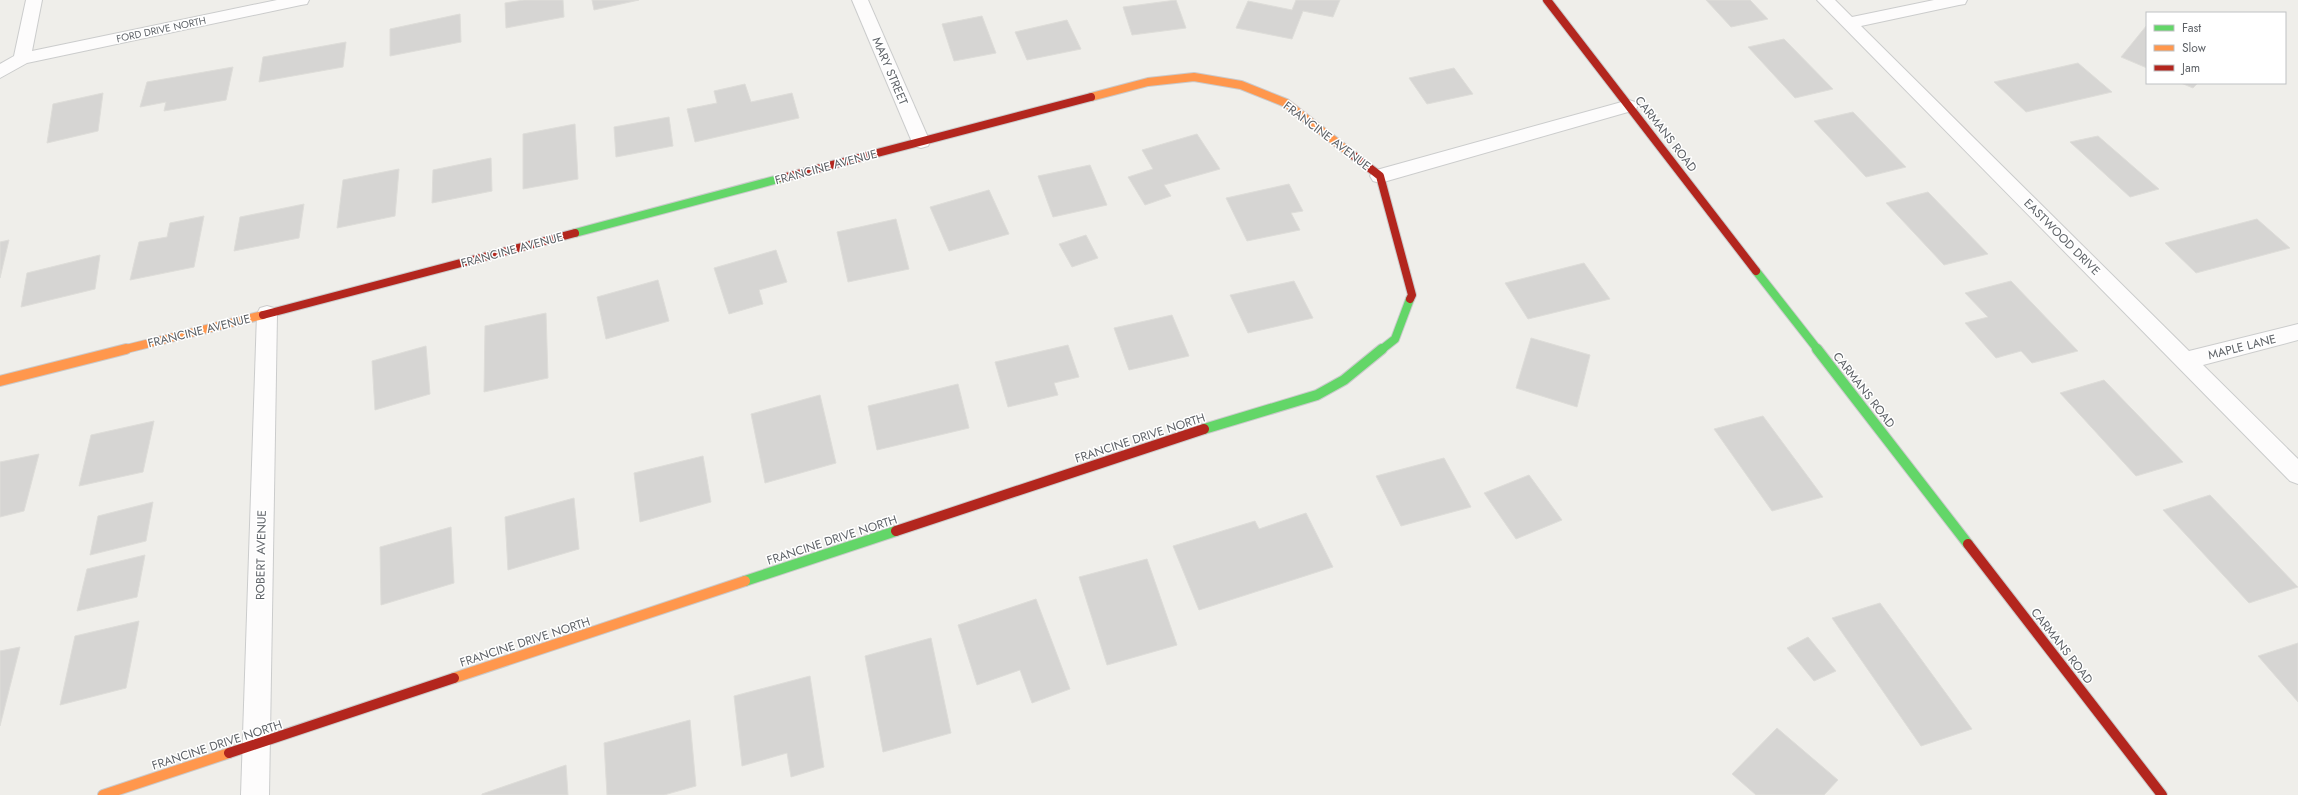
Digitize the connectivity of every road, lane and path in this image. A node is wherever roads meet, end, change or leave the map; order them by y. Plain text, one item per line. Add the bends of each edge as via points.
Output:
1 (34, 0) edge
2 (301, 0) edge
3 (860, 0) edge
4 (1547, 0) edge
5 (1825, 0) edge
6 (1958, 0) edge
7 (1848, 23) junction
8 (22, 59) junction
9 (0, 72) edge
10 (1628, 106) junction
11 (921, 142) junction
12 (1380, 176) junction
13 (267, 314) junction
14 (2298, 332) edge
15 (2185, 361) junction
16 (0, 381) edge
17 (2298, 474) edge
18 (256, 744) junction
19 (2157, 794) edge
20 (103, 795) edge
21 (255, 795) edge

1 - 8 street
2 - 8 street, FORD DRIVE NORTH
3 - 11 street, MARY STREET
4 - 10 street, CARMANS ROAD
5 - 7 street, EASTWOOD DRIVE
6 - 7 street
7 - 15 street, EASTWOOD DRIVE
8 - 9 street, FORD DRIVE NORTH
10 - 12 street, FRANCINE AVENUE
10 - 19 street, CARMANS ROAD
11 - 12 street, FRANCINE AVENUE via 1148,82 1194,77 1241,85 1286,103
11 - 13 street, FRANCINE AVENUE
12 - 18 street, FRANCINE DRIVE NORTH via 1412,295 1395,339 1344,380 1317,395 1169,440
13 - 16 street, FRANCINE AVENUE
13 - 18 street, ROBERT AVENUE
14 - 15 street, MAPLE LANE
15 - 17 street, EASTWOOD DRIVE
18 - 20 street, FRANCINE DRIVE NORTH
18 - 21 street, ROBERT AVENUE

